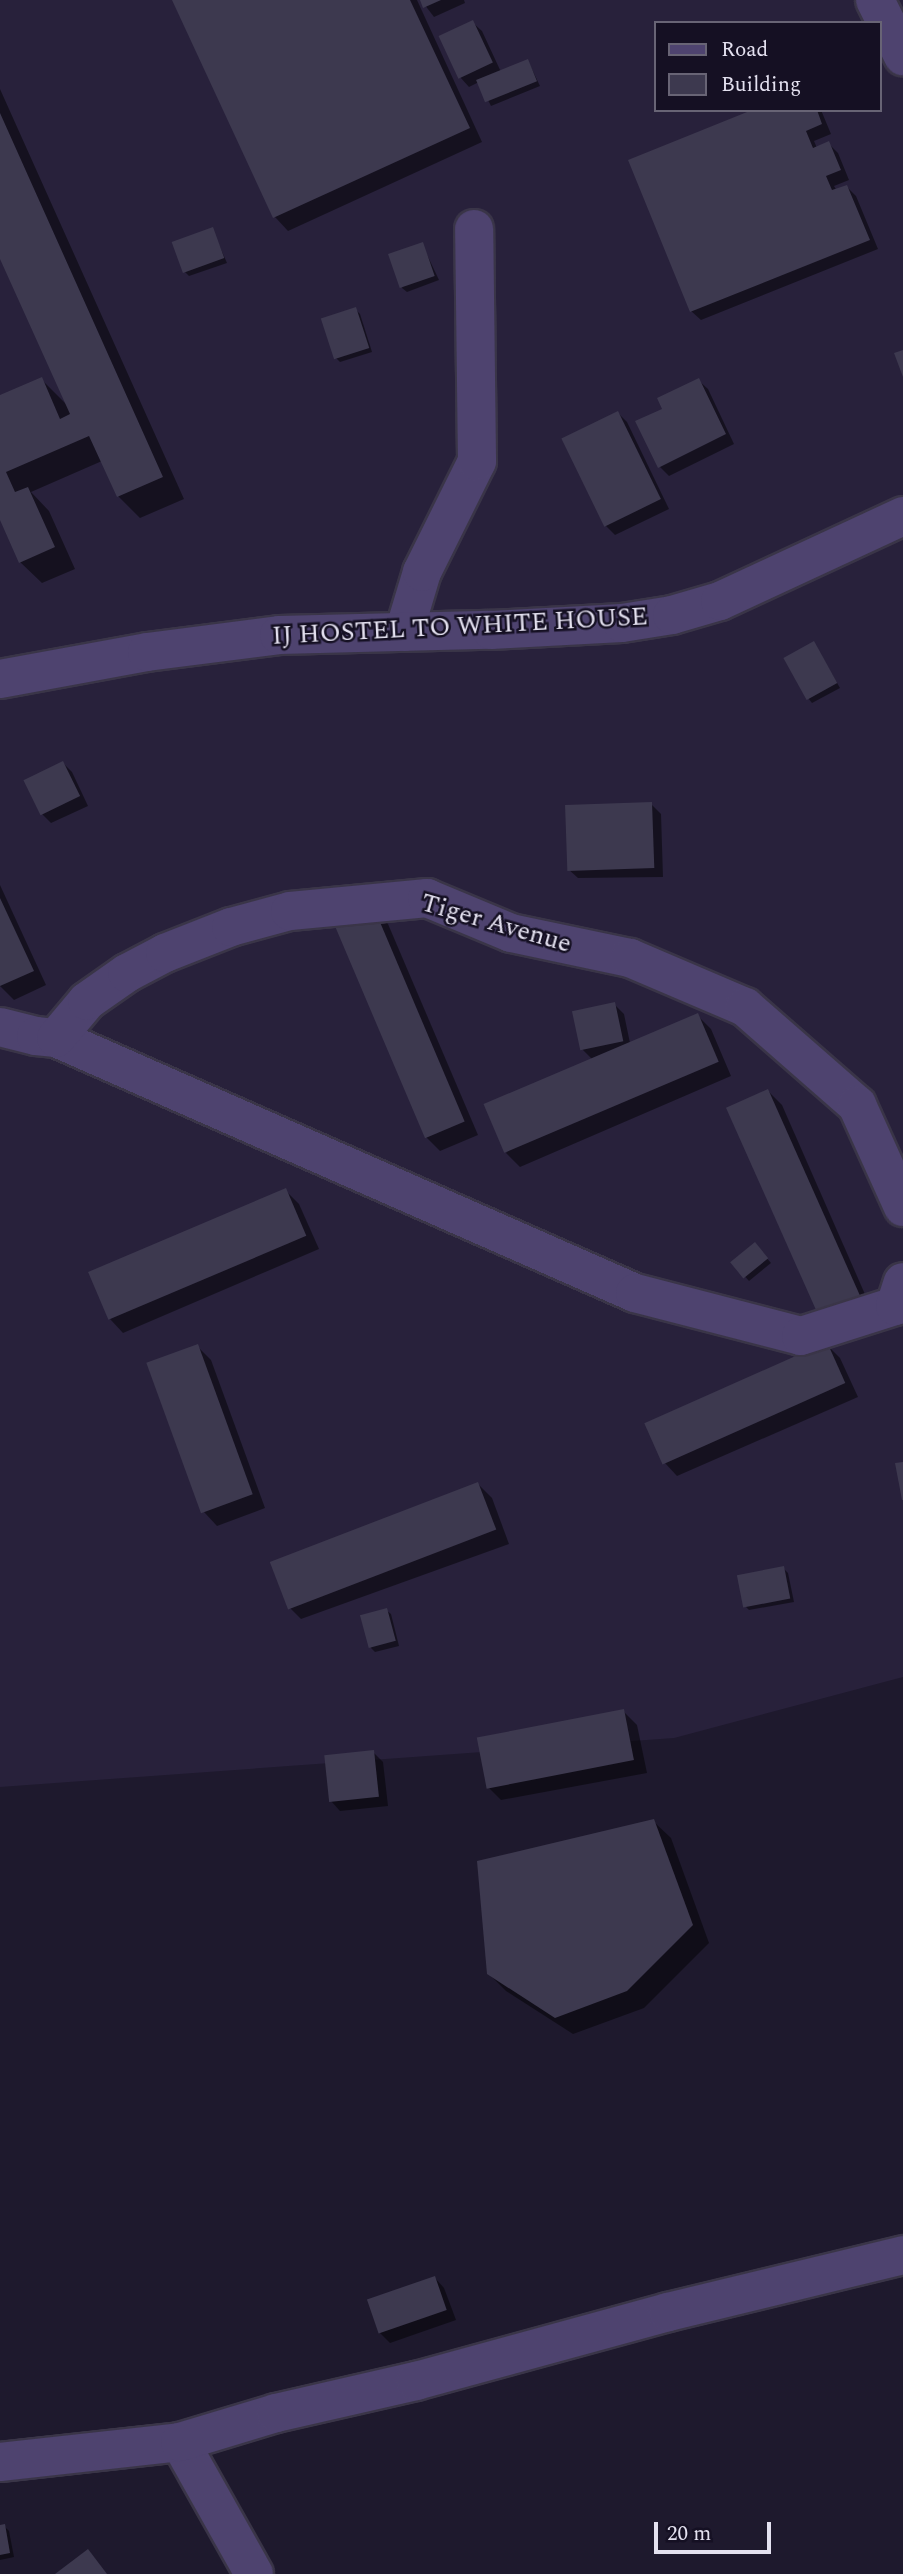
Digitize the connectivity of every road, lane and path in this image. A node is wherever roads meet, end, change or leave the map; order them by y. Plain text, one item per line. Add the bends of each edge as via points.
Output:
1 (875, 0) edge
2 (903, 56) edge
3 (474, 229) dead end
4 (903, 516) edge
5 (404, 632) junction
6 (0, 679) edge
7 (0, 1027) edge
8 (56, 1038) junction
9 (903, 1207) edge
10 (903, 1282) edge
11 (903, 2255) edge
12 (180, 2442) junction
13 (0, 2462) edge
14 (254, 2574) edge

1 - 2 street
3 - 5 street via 477,461 422,572
4 - 5 street, IJ HOSTEL TO WHITE HOUSE via 720,601 672,615 622,623
5 - 6 street, IJ HOSTEL TO WHITE HOUSE via 279,635 147,652
7 - 8 street
8 - 9 street, Tiger Avenue via 87,1001 127,973 231,927 290,911 426,898 511,933 630,958 745,1007 857,1105
8 - 10 street via 635,1293 801,1336 895,1306
11 - 12 street via 276,2413
12 - 13 street
12 - 14 street

